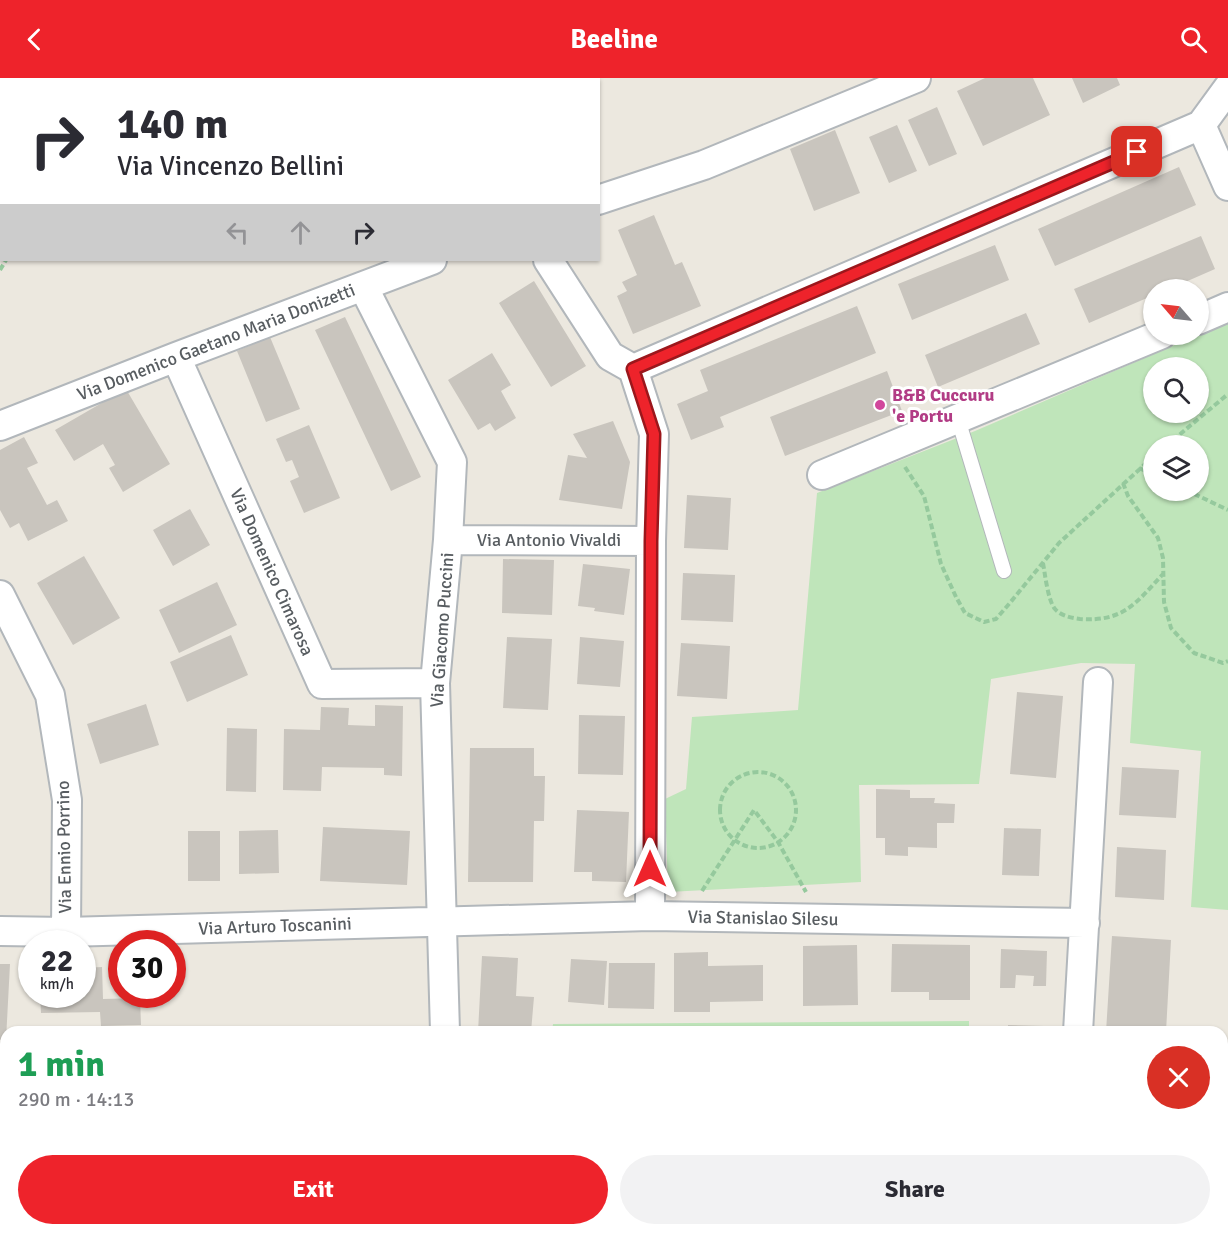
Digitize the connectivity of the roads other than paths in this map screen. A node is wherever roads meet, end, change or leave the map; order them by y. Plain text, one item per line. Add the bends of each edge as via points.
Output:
1 (916, 78) edge
2 (1228, 88) edge
3 (1201, 125) junction
4 (1228, 186) edge
5 (600, 199) edge
6 (429, 261) edge
7 (549, 261) edge
8 (363, 286) junction
9 (1228, 308) edge
10 (1209, 316) edge
11 (1143, 342) edge
12 (176, 357) junction
13 (633, 369) junction
14 (958, 419) junction
15 (0, 426) edge
16 (822, 475) dead end
17 (448, 540) junction
18 (651, 541) junction
19 (1004, 571) dead end
20 (0, 595) edge
21 (1098, 682) dead end
22 (435, 683) junction
23 (650, 916) junction
24 (442, 922) junction
25 (1085, 923) junction
26 (66, 930) edge
27 (0, 931) edge
28 (18, 931) edge
29 (96, 931) edge
30 (445, 1026) edge
31 (1078, 1026) edge

1 - 5 street via 704,165
2 - 3 street
3 - 4 street
3 - 13 street
6 - 8 street, Via Domenico Gaetano Maria Donizetti
7 - 13 street via 610,356
8 - 12 street, Via Domenico Gaetano Maria Donizetti
8 - 17 street, Via Giacomo Puccini via 452,462
9 - 10 street
11 - 14 street
12 - 15 street, Via Domenico Gaetano Maria Donizetti
12 - 22 street, Via Domenico Cimarosa via 322,684
13 - 18 street via 654,434
14 - 16 street
14 - 19 lane
17 - 18 street, Via Antonio Vivaldi
17 - 22 street, Via Giacomo Puccini
18 - 23 street
20 - 26 street, Via Ennio Porrino via 50,695 67,800
21 - 25 street
22 - 24 street, Via Giacomo Puccini
23 - 24 street, Via Stanislao Silesu
23 - 25 street, Via Stanislao Silesu
24 - 29 street, Via Arturo Toscanini
24 - 30 street, Via Giacomo Puccini
25 - 31 street
27 - 28 street, Via Arturo Toscanini

